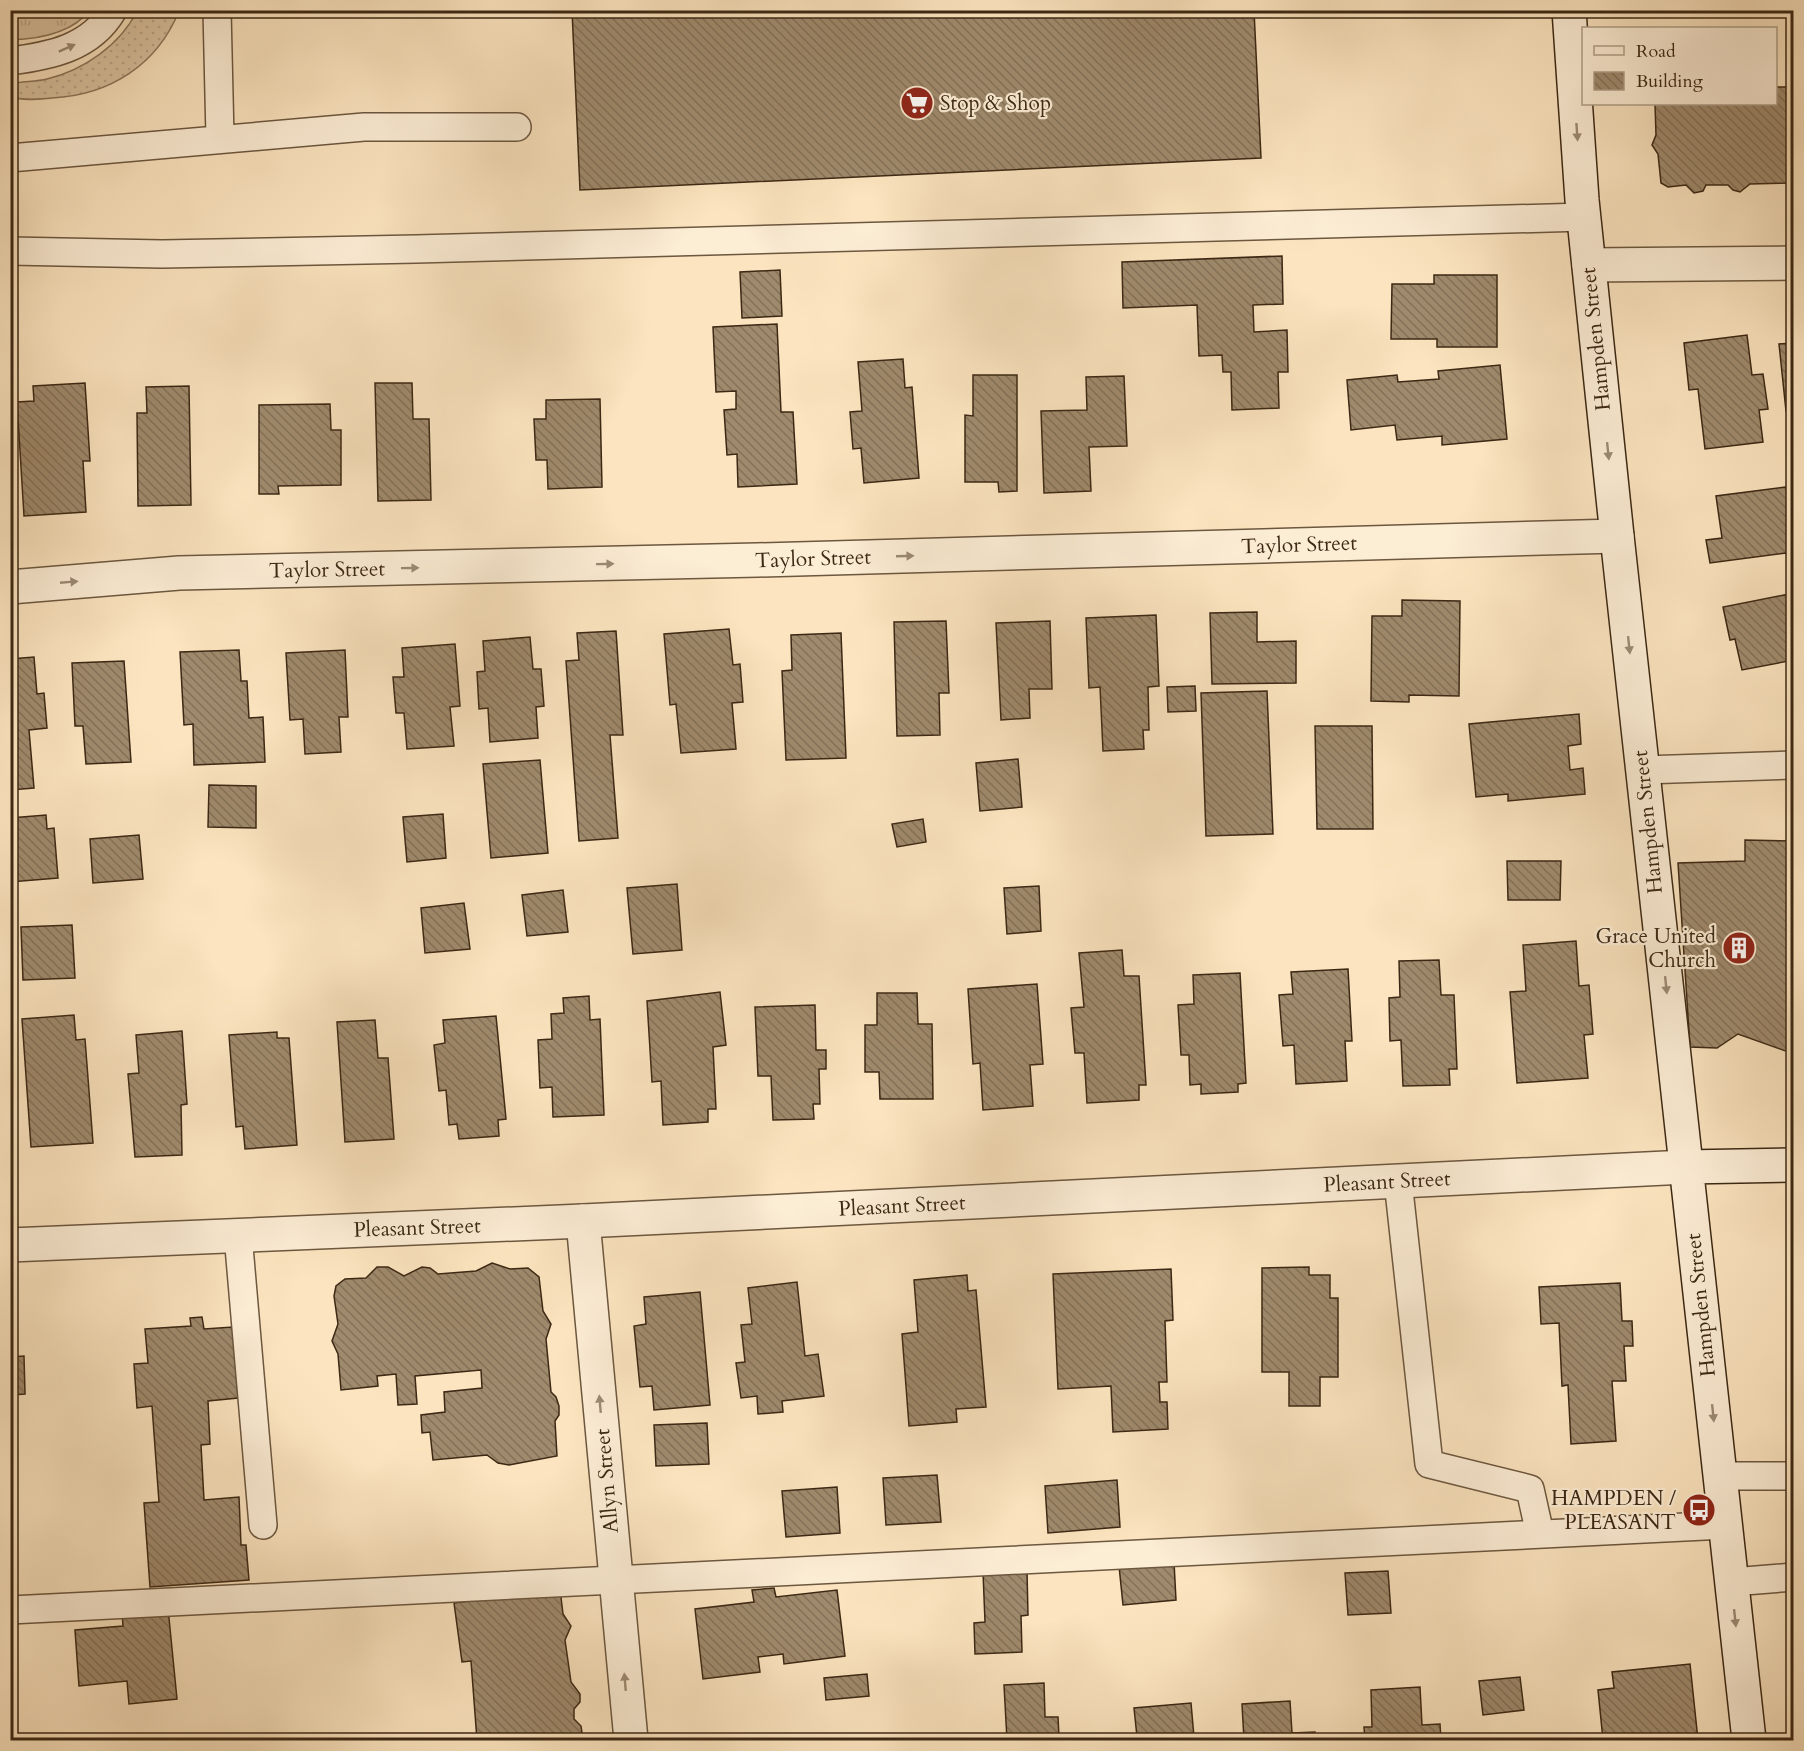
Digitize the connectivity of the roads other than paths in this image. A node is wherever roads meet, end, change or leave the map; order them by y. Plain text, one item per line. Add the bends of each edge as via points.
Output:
1 (113, 10) edge
2 (216, 10) edge
3 (1569, 10) edge
4 (10, 61) edge
5 (517, 127) dead end
6 (220, 138) junction
7 (10, 158) edge
8 (1584, 217) junction
9 (10, 251) edge
10 (1794, 263) edge
11 (1589, 265) junction
12 (1617, 536) junction
13 (10, 587) edge
14 (1794, 765) edge
15 (1643, 770) junction
16 (1794, 1165) edge
17 (1686, 1167) junction
18 (1398, 1181) junction
19 (583, 1221) junction
20 (238, 1235) junction
21 (10, 1245) edge
22 (1720, 1476) junction
23 (1794, 1476) edge
24 (263, 1525) dead end
25 (1725, 1525) junction
26 (1540, 1534) junction
27 (1794, 1577) edge
28 (616, 1578) junction
29 (1732, 1582) junction
30 (10, 1610) edge
31 (631, 1740) edge
32 (1749, 1740) edge

4 -> 1 lane via 55,54 71,47 99,28
2 - 6 lane
3 -> 8 street, Hampden Street
5 - 6 lane via 364,127
6 - 7 lane
8 - 9 lane via 416,249 162,254
8 - 11 street, Hampden Street
10 - 11 street
11 -> 12 street, Hampden Street
13 -> 12 street, Taylor Street via 179,573
12 -> 15 street, Hampden Street
14 - 15 lane
15 -> 17 street, Hampden Street
16 - 17 street, Pleasant Street
17 - 18 street, Pleasant Street
17 -> 22 street, Hampden Street
18 - 19 street, Pleasant Street
18 - 26 lane via 1429,1464 1530,1489
19 - 20 street, Pleasant Street
28 -> 19 street, Allyn Street
20 - 21 street, Pleasant Street
20 - 24 lane
22 - 23 lane
22 - 25 street, Hampden Street
25 - 26 lane
25 - 29 street, Hampden Street
26 - 28 lane
27 - 29 lane
28 - 30 lane
31 -> 28 street, Allyn Street
29 -> 32 street, Hampden Street

